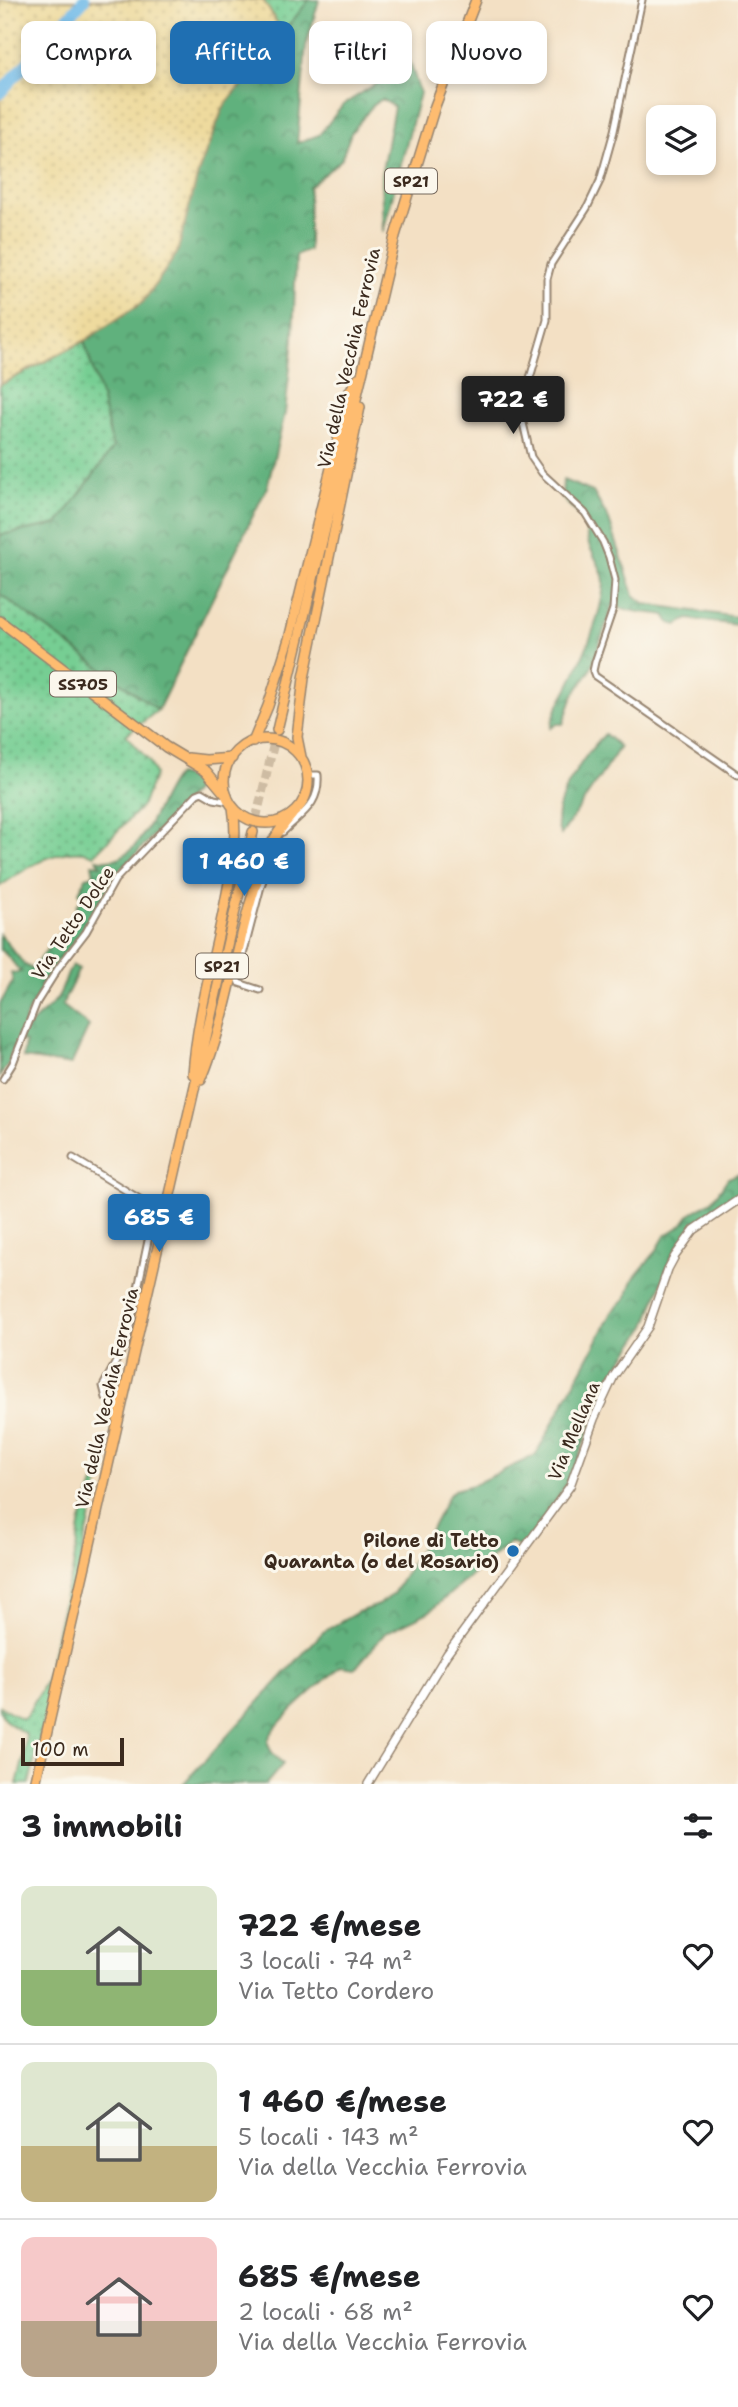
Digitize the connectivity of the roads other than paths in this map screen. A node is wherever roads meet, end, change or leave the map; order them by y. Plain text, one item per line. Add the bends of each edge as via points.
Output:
1 (476, 0) edge
2 (642, 0) edge
3 (363, 367) junction
4 (0, 621) edge
5 (277, 730) tunnel mouth
6 (253, 742) junction
7 (181, 757) junction
8 (301, 757) junction
9 (232, 758) junction
10 (308, 775) junction
11 (738, 775) edge
12 (230, 802) junction
13 (292, 815) junction
14 (253, 832) tunnel mouth
15 (260, 990) dead end
16 (3, 1079) dead end
17 (191, 1100) junction
18 (73, 1158) dead end
19 (738, 1200) edge
20 (122, 1405) junction
21 (35, 1784) edge
22 (368, 1784) edge

1 - 3 main road, Via della Vecchia Ferrovia / SP21 via 416,162
2 - 11 street via 600,181 551,264 547,320 525,391 523,423 531,457 591,521 609,556 613,609 595,662 595,676
3 - 5 main road, Via della Vecchia Ferrovia / SP21
3 - 6 main road via 350,391 289,639
3 - 8 main road via 363,394 304,678 297,737
4 - 7 main road, SS705
6 - 8 main road via 279,742
6 - 9 main road
7 - 9 main road
7 - 12 main road, SS705 via 206,771
8 - 10 main road
9 - 12 main road via 225,776
10 - 13 main road via 306,794
10 - 15 street via 318,775 316,793 305,813 275,844 238,973 239,983
12 - 13 main road via 243,816 261,823
12 - 16 street, Via Tetto Dolce via 197,794 115,880 86,932 37,1002
12 - 17 main road via 236,825 233,856 197,1035
13 - 17 main road via 276,832 261,867 214,1046
14 - 17 main road, Via della Vecchia Ferrovia / SP21
17 - 20 main road, Via della Vecchia Ferrovia
18 - 20 street via 154,1212 127,1341 103,1386 106,1398
19 - 22 street, Via Mellana via 694,1230 676,1256 648,1327 614,1376 594,1419 570,1486 447,1654
20 - 21 main road, Via della Vecchia Ferrovia

